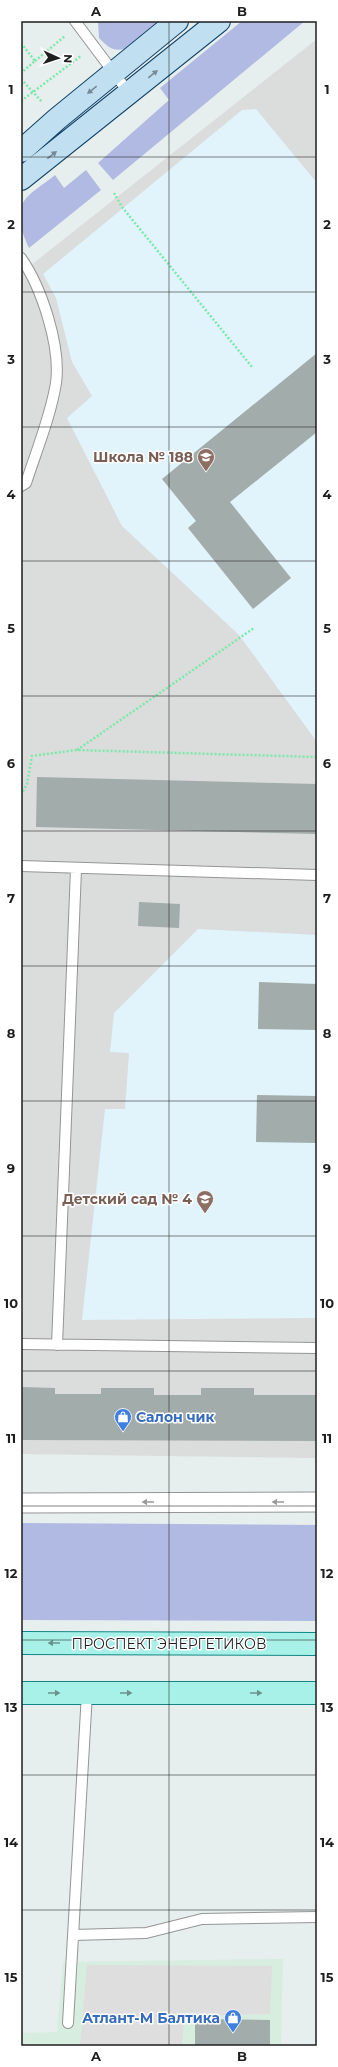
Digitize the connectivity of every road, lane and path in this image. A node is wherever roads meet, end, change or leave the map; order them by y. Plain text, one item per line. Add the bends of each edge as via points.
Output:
1 (177, 21) edge
2 (218, 21) edge
3 (77, 23) edge
4 (21, 43) edge
5 (94, 46) junction
6 (35, 61) junction
7 (114, 72) junction
8 (21, 73) edge
9 (21, 79) edge
10 (33, 92) junction
11 (129, 93) junction
12 (21, 101) edge
13 (45, 106) dead end
14 (21, 151) edge
15 (21, 179) edge
16 (114, 193) dead end
17 (21, 258) edge
18 (252, 367) dead end
19 (21, 486) edge
20 (254, 628) dead end
21 (76, 750) junction
22 (317, 757) edge
23 (21, 795) edge
24 (21, 866) edge
25 (76, 868) junction
26 (317, 875) edge
27 (21, 1344) edge
28 (57, 1345) junction
29 (317, 1348) edge
30 (317, 1502) edge
31 (21, 1503) edge
32 (21, 1643) edge
33 (317, 1644) edge
34 (21, 1693) edge
35 (87, 1693) junction
36 (317, 1694) edge
37 (317, 1917) edge
38 (73, 1935) junction
39 (68, 2023) dead end

1 - 7 street
11 -> 2 street
3 - 5 lane
3 - 6 path
4 - 6 path
5 - 7 lane
5 - 10 path
6 - 8 path
7 - 11 lane
7 -> 14 street
9 - 10 path
10 - 12 path
10 - 13 path
15 -> 11 street
16 - 18 path via 122,207
17 - 19 lane via 46,310 57,356 56,383 41,438 26,483
20 - 21 path
21 - 22 path
21 - 23 path via 32,756 27,784
24 - 25 lane
25 - 26 lane
25 - 28 lane
27 - 28 lane
28 - 29 lane
30 -> 31 street
33 -> 32 main road, ПРОСПЕКТ ЭНЕРГЕТИКОВ
34 -> 35 main road
35 -> 36 main road
35 - 38 lane
37 - 38 lane via 202,1919 146,1933
38 - 39 lane

